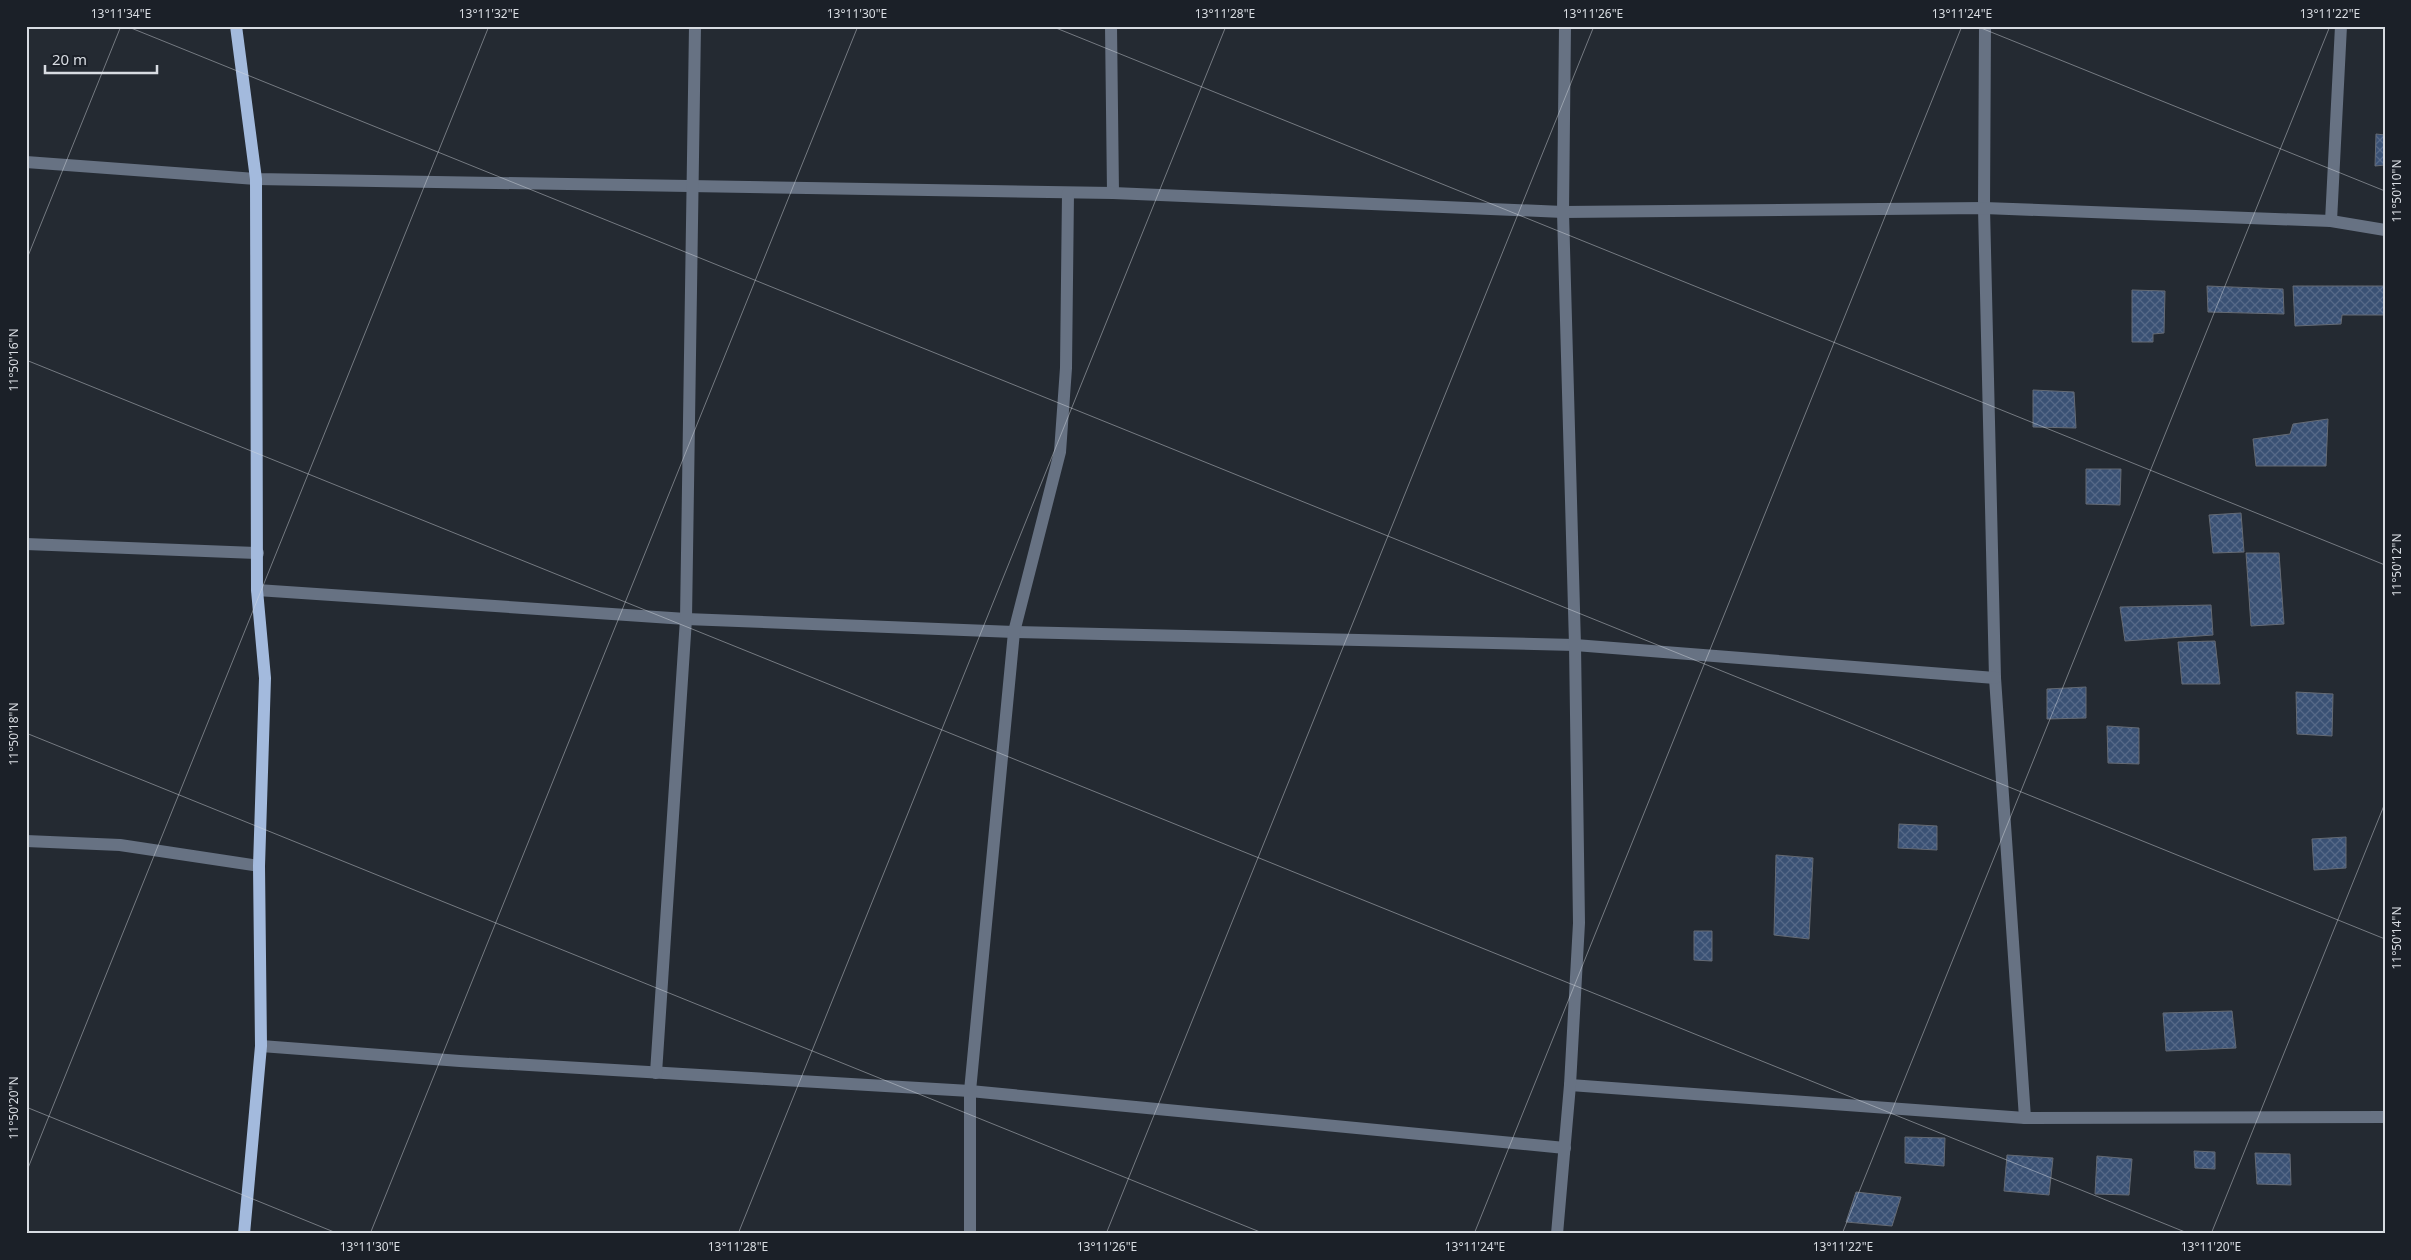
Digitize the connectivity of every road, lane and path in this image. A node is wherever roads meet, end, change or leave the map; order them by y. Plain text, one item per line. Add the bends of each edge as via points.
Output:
1 (236, 26) edge
2 (695, 26) edge
3 (1111, 26) edge
4 (1565, 26) edge
5 (1985, 26) edge
6 (2341, 26) edge
7 (26, 162) edge
8 (256, 179) junction
9 (694, 185) junction
10 (1068, 193) junction
11 (1113, 193) junction
12 (1984, 208) junction
13 (1563, 212) junction
14 (2331, 221) junction
15 (2385, 230) edge
16 (26, 544) edge
17 (258, 553) junction
18 (257, 590) junction
19 (686, 619) junction
20 (1014, 632) junction
21 (1575, 645) junction
22 (1995, 678) junction
23 (26, 841) edge
24 (259, 866) junction
25 (261, 1046) junction
26 (656, 1073) junction
27 (1570, 1085) junction
28 (970, 1091) junction
29 (2385, 1117) edge
30 (2025, 1118) junction
31 (1565, 1148) junction
32 (244, 1234) edge
33 (970, 1234) edge
34 (1558, 1234) edge

1 - 8 main road
2 - 9 street
3 - 11 street
4 - 13 street
5 - 12 street
6 - 14 street
7 - 8 street
8 - 9 street
8 - 17 main road
9 - 10 street
9 - 19 street
10 - 11 street
10 - 20 street via 1066,368 1060,452
11 - 13 street
12 - 13 street
12 - 14 street
12 - 22 street
13 - 21 street
14 - 15 street
16 - 17 street
17 - 18 main road
18 - 19 street
18 - 24 main road via 265,678
19 - 20 street
19 - 26 street
20 - 21 street
20 - 28 street
21 - 22 street
21 - 27 street via 1579,922
22 - 30 street
23 - 24 street via 120,845
24 - 25 main road
25 - 26 street
25 - 32 main road
26 - 28 street
27 - 30 street
27 - 31 street
28 - 31 street
28 - 33 street
29 - 30 street
31 - 34 street

